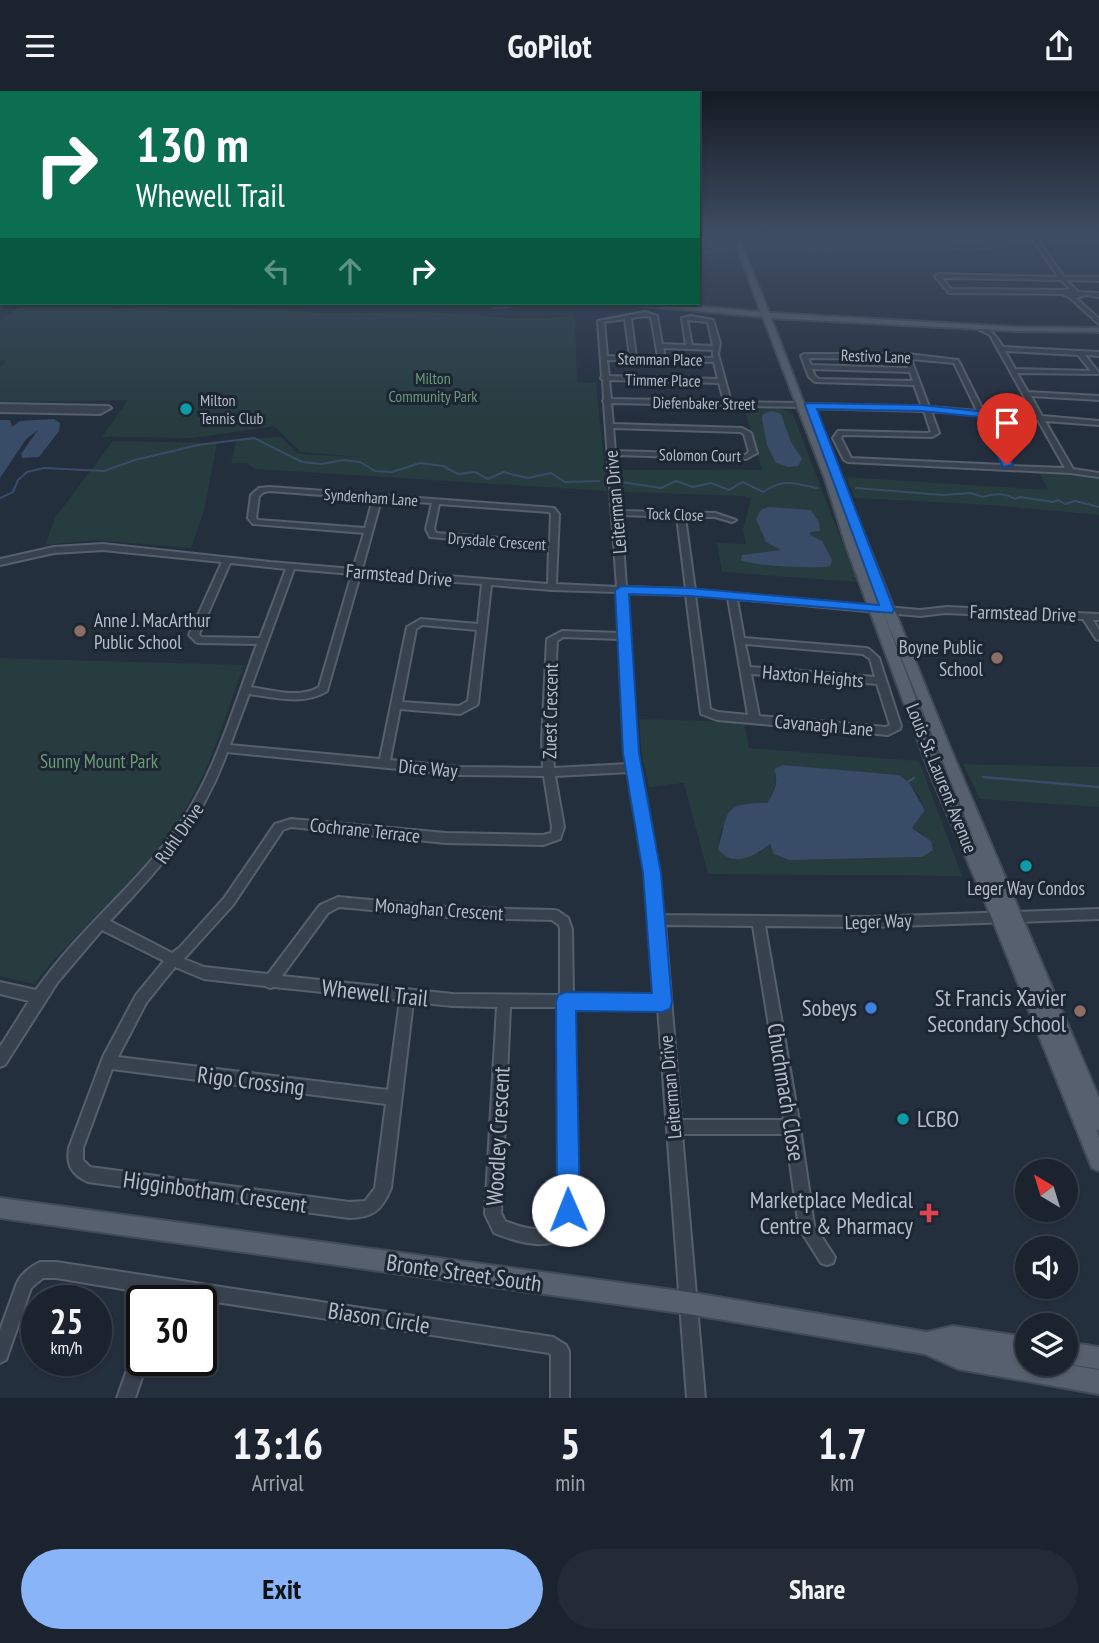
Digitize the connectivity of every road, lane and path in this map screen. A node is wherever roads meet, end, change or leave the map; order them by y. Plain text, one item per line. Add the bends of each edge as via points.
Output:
1 (763, 296) edge
2 (1076, 296) edge
3 (658, 305) edge
4 (769, 313) junction
5 (628, 317) junction
6 (1099, 322) edge
7 (978, 327) junction
8 (1000, 328) junction
9 (1020, 328) junction
10 (1099, 332) edge
11 (992, 334) junction
12 (660, 346) junction
13 (689, 347) junction
14 (717, 348) junction
15 (1001, 349) junction
16 (1080, 353) junction
17 (1099, 354) edge
18 (906, 356) junction
19 (603, 358) junction
20 (633, 358) junction
21 (662, 359) junction
22 (716, 360) junction
23 (808, 367) junction
24 (912, 370) junction
25 (1014, 371) junction
26 (604, 378) junction
27 (722, 381) junction
28 (917, 383) junction
29 (1027, 394) junction
30 (1099, 398) edge
31 (606, 401) junction
32 (727, 404) junction
33 (806, 405) junction
34 (0, 408) edge
35 (927, 409) junction
36 (983, 414) junction
37 (1041, 419) junction
38 (1099, 423) edge
39 (609, 426) junction
40 (611, 453) junction
41 (1009, 469) junction
42 (1070, 471) junction
43 (1099, 475) edge
44 (378, 497) junction
45 (436, 501) junction
46 (617, 513) junction
47 (681, 515) junction
48 (732, 520) dead end
49 (368, 531) junction
50 (554, 545) junction
51 (227, 560) junction
52 (0, 562) edge
53 (291, 566) junction
54 (356, 572) junction
55 (487, 582) junction
56 (552, 587) junction
57 (622, 590) junction
58 (690, 592) junction
59 (732, 596) junction
60 (881, 607) junction
61 (1086, 616) junction
62 (1099, 617) edge
63 (481, 627) junction
64 (624, 636) junction
65 (1099, 637) edge
66 (263, 641) junction
67 (740, 641) junction
68 (745, 670) junction
69 (882, 681) junction
70 (245, 691) junction
71 (396, 705) junction
72 (754, 719) junction
73 (224, 748) junction
74 (384, 764) junction
75 (633, 768) junction
76 (549, 772) junction
77 (1099, 914) edge
78 (1006, 916) junction
79 (658, 920) junction
80 (758, 922) junction
81 (101, 923) junction
82 (173, 960) junction
83 (270, 982) junction
84 (0, 988) edge
85 (407, 996) junction
86 (39, 997) junction
87 (504, 1001) junction
88 (566, 1002) junction
89 (662, 1002) junction
90 (0, 1061) edge
91 (108, 1062) junction
92 (395, 1098) junction
93 (1099, 1121) edge
94 (674, 1127) junction
95 (793, 1127) junction
96 (1099, 1161) edge
97 (0, 1208) edge
98 (827, 1257) dead end
99 (126, 1285) edge
100 (217, 1300) edge
101 (688, 1303) junction
102 (928, 1343) junction
103 (1015, 1345) edge
104 (0, 1354) edge
105 (1078, 1355) edge
106 (1099, 1358) edge
107 (133, 1376) edge
108 (1099, 1382) edge
109 (125, 1398) edge
110 (560, 1398) edge
111 (696, 1398) edge

1 - 4 main road, Louis St. Laurent Avenue
2 - 6 street
3 - 4 main road
4 - 7 main road
4 - 9 main road
4 - 33 main road, Louis St. Laurent Avenue
5 - 12 street via 655,316
5 - 19 street, Leiterman Drive via 601,321
5 - 20 street
7 - 8 main road
7 - 11 street
8 - 9 main road
8 - 11 street
9 - 10 main road
11 - 15 street
12 - 13 street
12 - 21 street
13 - 14 street
13 - 14 street via 683,320 688,318 712,322
14 - 22 street
15 - 16 street
15 - 25 street
16 - 17 street
16 - 25 street via 1096,373
18 - 23 street, Restivo Lane via 809,354 804,358
18 - 24 street
18 - 36 street, Restivo Lane via 958,363
19 - 20 street, Stemman Place
19 - 26 street, Leiterman Drive
20 - 21 street, Stemman Place
21 - 22 street, Stemman Place
22 - 27 street
23 - 24 street
23 - 28 street, Restivo Lane via 820,381
24 - 28 street
25 - 29 street
26 - 27 street, Timmer Place
26 - 31 street, Leiterman Drive
27 - 32 street
28 - 35 street
29 - 30 street
29 - 37 street
31 - 32 street, Diefenbaker Street
31 - 39 street, Leiterman Drive
32 - 33 street, Diefenbaker Street
33 - 35 street, Diefenbaker Street
33 - 60 main road, Louis St. Laurent Avenue
34 - 34 street via 100,412 108,408
35 - 36 street, Diefenbaker Street
35 - 41 street via 934,434 841,433 837,438 844,457 855,462
36 - 37 street, Diefenbaker Street
36 - 41 street, Restivo Lane
37 - 38 street, Diefenbaker Street
37 - 42 street
39 - 40 street, Leiterman Drive
39 - 40 street, Solomon Court via 739,429 747,433 753,454
40 - 46 street, Leiterman Drive
41 - 42 street
42 - 43 street
44 - 45 street, Syndenham Lane
44 - 49 street
44 - 49 street, Syndenham Lane via 266,489 255,495 252,518 256,522
45 - 50 street, Syndenham Lane via 551,510 555,514
45 - 50 street, Drysdale Crescent via 430,529 433,535
46 - 47 street, Tock Close
46 - 57 street, Leiterman Drive
47 - 48 street, Tock Close
47 - 58 street
49 - 54 street
50 - 56 street, Syndenham Lane
51 - 52 street, Farmstead Drive via 86,547
51 - 53 street, Farmstead Drive
51 - 66 street via 194,635 199,640
53 - 54 street, Farmstead Drive
53 - 66 street, Ruhl Drive
54 - 55 street, Farmstead Drive
54 - 70 street via 319,693 307,697
55 - 56 street, Farmstead Drive
55 - 63 street
56 - 57 street, Farmstead Drive
57 - 58 street, Farmstead Drive
57 - 64 street, Leiterman Drive
58 - 59 street, Farmstead Drive
58 - 72 street, Cavanagh Lane via 705,711
59 - 60 street, Farmstead Drive
59 - 67 street
60 - 61 street, Farmstead Drive via 920,613
60 - 78 main road, Louis St. Laurent Avenue via 956,783
61 - 62 street, Farmstead Drive
61 - 65 street
63 - 71 street via 421,622 412,627
63 - 71 street via 470,706 460,710
64 - 75 street, Leiterman Drive
64 - 76 street, Zuest Crescent via 562,634 552,639
66 - 70 street, Ruhl Drive
67 - 68 street
67 - 69 street, Cavanagh Lane via 866,651 874,658
68 - 69 street, Haxton Heights
68 - 72 street
69 - 72 street, Cavanagh Lane via 897,723 888,731
70 - 73 street, Ruhl Drive
71 - 74 street
73 - 74 street, Dice Way
73 - 81 street, Ruhl Drive via 199,807 178,838
74 - 76 street, Dice Way
75 - 76 street, Dice Way
75 - 79 street, Leiterman Drive
76 - 82 street, Cochrane Terrace via 558,827 549,839 446,838 284,824 229,901
77 - 78 street, Leger Way
78 - 80 street, Leger Way
78 - 93 main road, Louis St. Laurent Avenue
78 - 96 main road, Louis St. Laurent Avenue
79 - 80 street, Leger Way
79 - 89 street, Leiterman Drive
80 - 95 street, Chuchmach Close
81 - 82 street, Whewell Trail
81 - 86 street, Ruhl Drive
82 - 83 street, Whewell Trail via 204,973
82 - 91 street, Higginbotham Crescent via 141,999
83 - 85 street, Whewell Trail
83 - 88 street, Monaghan Crescent via 324,909 338,902 459,913 554,915 566,929
84 - 86 street
85 - 87 street, Whewell Trail
85 - 92 street, Higginbotham Crescent
86 - 90 street, Ruhl Drive
87 - 88 street, Whewell Trail
87 - 88 street, Woodley Crescent via 493,1214 500,1227 543,1237 562,1230 568,1220
88 - 89 street, Whewell Trail
89 - 94 street, Leiterman Drive
91 - 92 street, Rigo Crossing
91 - 92 street, Higginbotham Crescent via 76,1148 79,1170 349,1210 363,1211 380,1199
94 - 95 street
94 - 101 street, Leiterman Drive
95 - 98 street, Chuchmach Close via 807,1228
97 - 101 main road, Bronte Street South
99 - 104 street, Biason Circle via 40,1270 25,1283
100 - 110 street, Biason Circle via 553,1345 560,1351
101 - 102 main road, Bronte Street South
101 - 111 street, Leiterman Drive
102 - 103 main road, Bronte Street South via 953,1337
102 - 108 main road, Bronte Street South via 958,1358
105 - 106 main road
107 - 109 street

